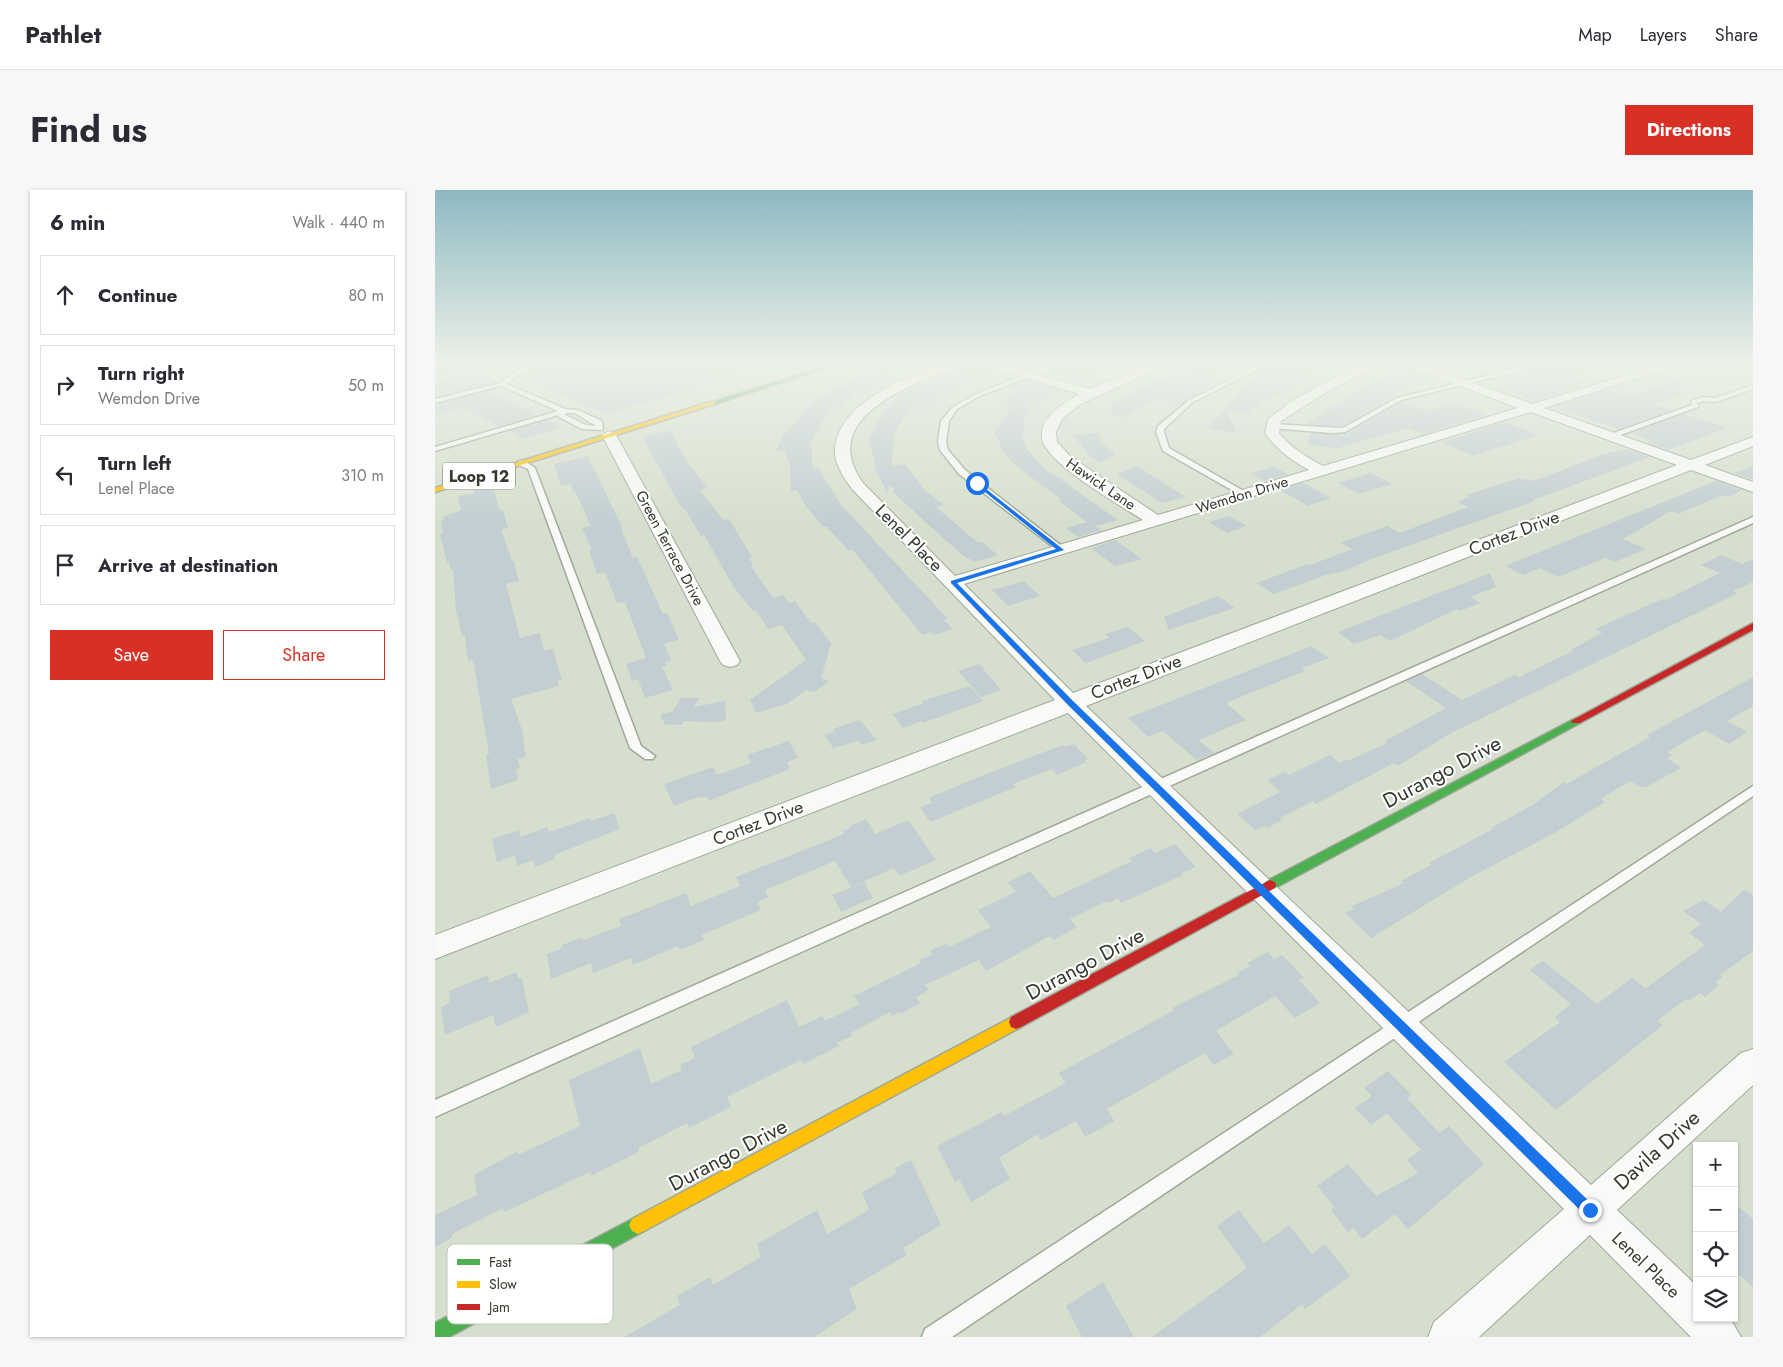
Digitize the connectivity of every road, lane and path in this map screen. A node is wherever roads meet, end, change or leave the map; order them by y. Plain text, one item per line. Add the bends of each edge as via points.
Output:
1 (548, 417) edge
2 (562, 417) edge
3 (652, 417) edge
4 (858, 417) edge
5 (948, 417) edge
6 (1056, 417) edge
7 (1174, 417) edge
8 (1279, 417) edge
9 (1368, 417) edge
10 (1503, 417) edge
11 (1555, 417) edge
12 (1665, 417) edge
13 (1272, 426) junction
14 (605, 432) junction
15 (1609, 436) junction
16 (1753, 441) edge
17 (435, 449) edge
18 (522, 462) junction
19 (1691, 465) junction
20 (1322, 471) junction
21 (435, 479) edge
22 (1753, 487) edge
23 (435, 490) edge
24 (1244, 495) junction
25 (1753, 520) edge
26 (1155, 521) junction
27 (1061, 550) junction
28 (953, 582) junction
29 (1753, 626) edge
30 (730, 661) dead end
31 (1070, 703) junction
32 (649, 756) dead end
33 (1158, 787) junction
34 (1753, 790) edge
35 (1263, 890) junction
36 (435, 947) edge
37 (1401, 1024) junction
38 (1753, 1064) edge
39 (435, 1109) edge
40 (1590, 1210) junction
41 (603, 1244) edge
42 (1693, 1310) edge
43 (1705, 1322) edge
44 (454, 1324) edge
45 (435, 1334) edge
46 (933, 1337) edge
47 (1449, 1337) edge
48 (1720, 1337) edge

1 - 17 lane
2 - 14 lane
3 - 14 street, Loop 12
4 - 28 street, Lenel Place via 846,431 842,455 846,470 857,486
5 - 27 lane via 942,442 962,472
6 - 26 street, Hawick Lane via 1049,429 1050,443 1063,459
7 - 24 lane via 1160,432 1166,449
8 - 13 street
9 - 13 lane via 1345,430
10 - 20 street, Wemdon Drive
11 - 15 street
12 - 15 lane
13 - 20 street via 1280,444
14 - 18 street, Loop 12
14 - 21 street, Loop 12
14 - 30 street, Green Terrace Drive
15 - 19 street
16 - 19 street, Cortez Drive
18 - 23 street, Loop 12
18 - 32 lane via 531,468 636,748
19 - 22 street
19 - 31 street, Cortez Drive
20 - 24 street, Wemdon Drive
24 - 26 street, Wemdon Drive
25 - 33 lane
26 - 27 street, Wemdon Drive
27 - 28 street, Wemdon Drive
28 - 31 street, Lenel Place
29 - 35 street, Durango Drive
31 - 33 street, Lenel Place
31 - 36 street, Cortez Drive
33 - 35 street, Lenel Place
33 - 39 lane
34 - 37 lane
35 - 37 street, Lenel Place
35 - 41 street, Durango Drive
37 - 40 street, Lenel Place
37 - 46 lane
38 - 40 street, Davila Drive
40 - 42 street, Lenel Place
40 - 47 street, Davila Drive
43 - 48 street
44 - 45 street, Durango Drive

